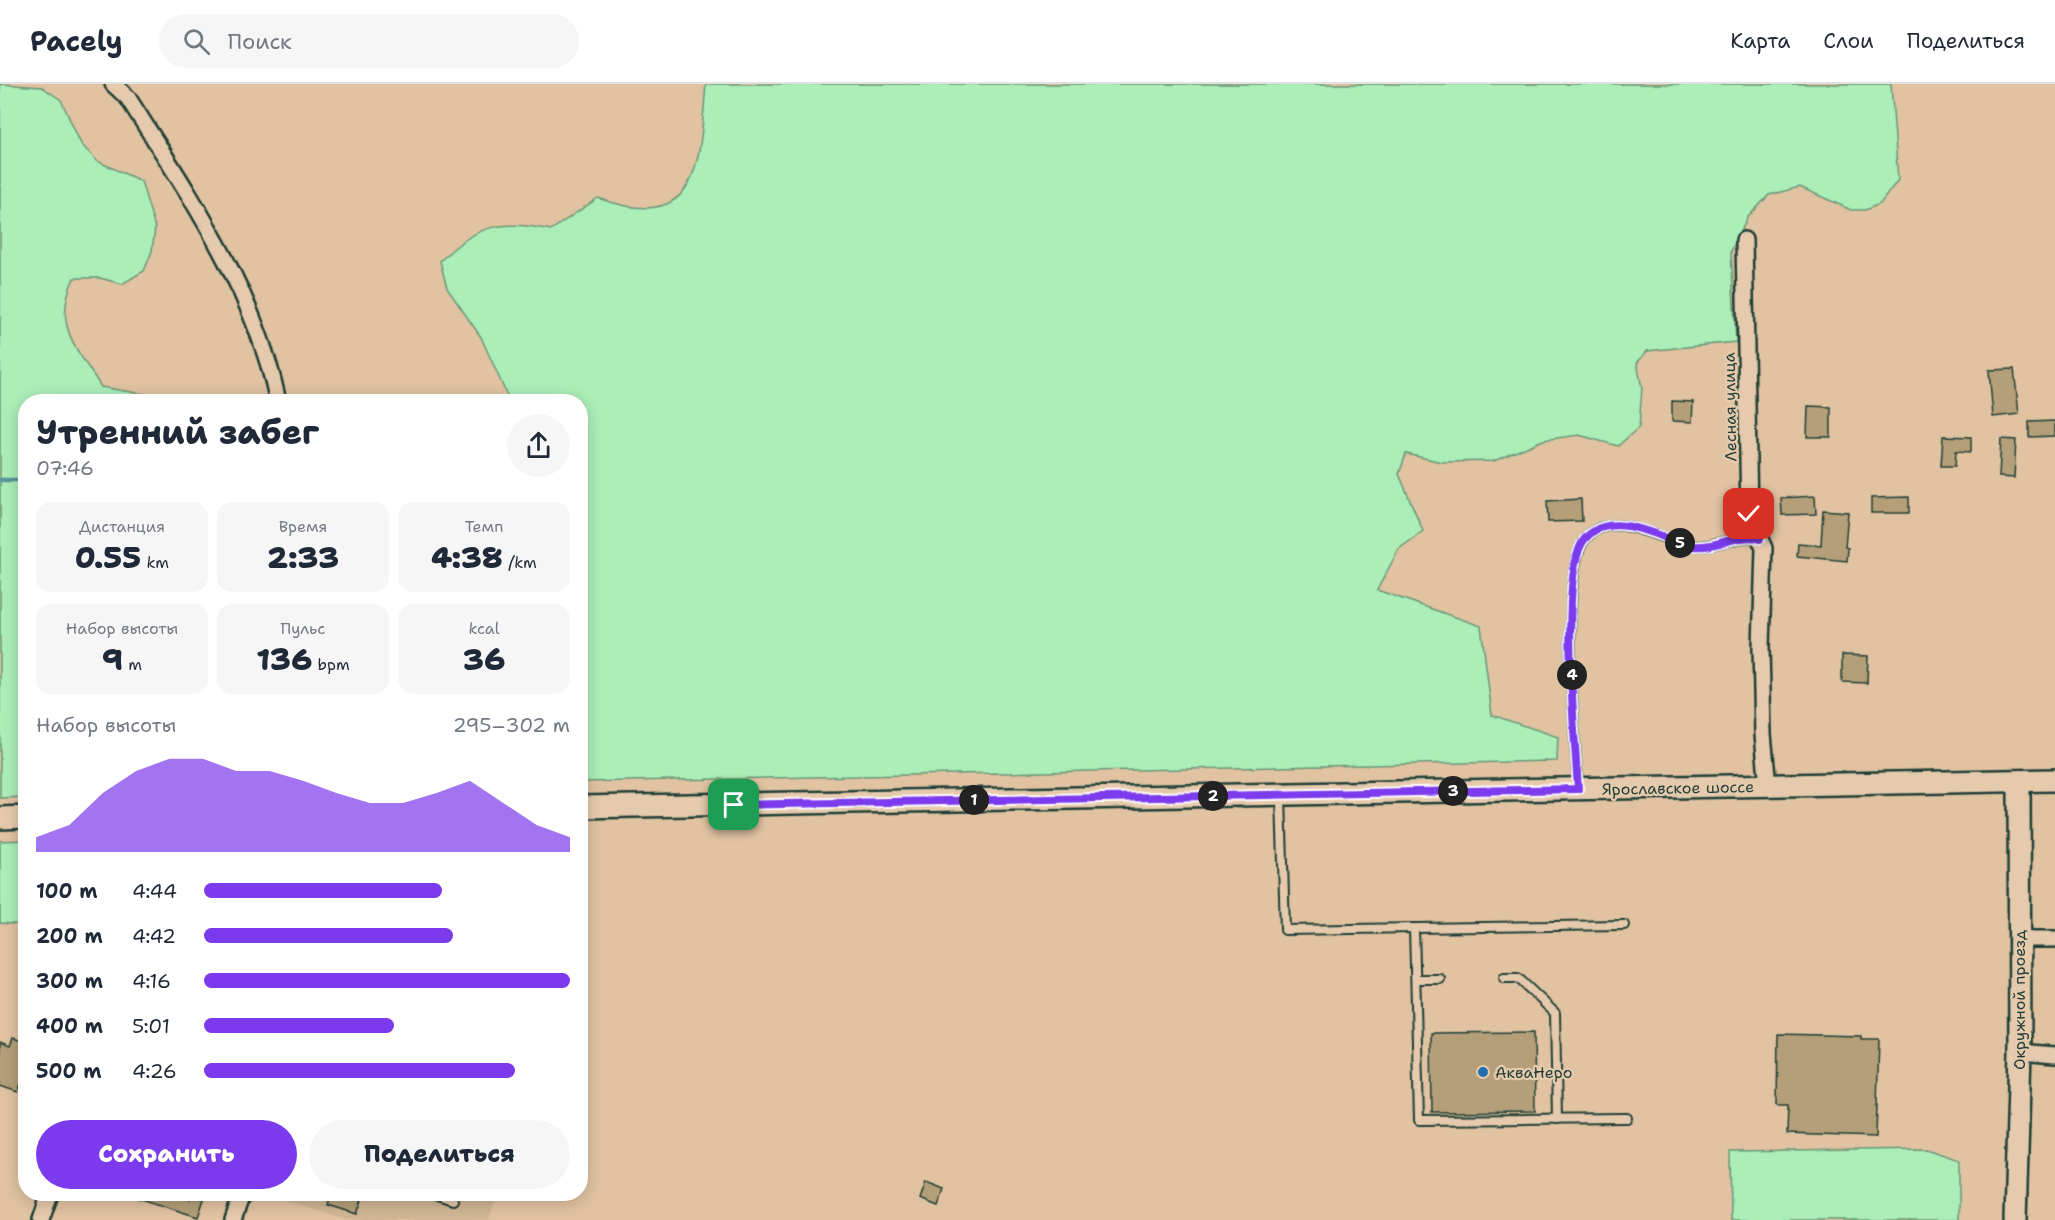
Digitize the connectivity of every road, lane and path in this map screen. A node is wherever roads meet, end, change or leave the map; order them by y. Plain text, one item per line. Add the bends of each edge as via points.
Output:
1 (113, 84) edge
2 (125, 91) edge
3 (1744, 240) dead end
4 (276, 394) edge
5 (1760, 539) junction
6 (2055, 780) edge
7 (2019, 781) junction
8 (1768, 787) junction
9 (1578, 789) junction
10 (1281, 794) junction
11 (588, 807) edge
12 (18, 817) edge
13 (0, 818) edge
14 (1624, 925) dead end
15 (1414, 928) junction
16 (2019, 939) junction
17 (2055, 939) edge
18 (1504, 978) dead end
19 (1416, 979) junction
20 (1440, 979) dead end
21 (2020, 1052) junction
22 (2055, 1055) edge
23 (1557, 1119) junction
24 (1627, 1119) dead end
25 (48, 1201) edge
26 (240, 1201) edge
27 (41, 1220) edge
28 (233, 1220) edge
29 (2015, 1220) edge

1 - 2 street
2 - 4 street via 207,224 263,343
3 - 5 street, Лесная улица via 1749,514
5 - 8 street, Лесная улица via 1765,570 1761,648
5 - 9 lane via 1752,536 1701,547 1621,525 1599,529 1582,543 1573,575 1572,683
6 - 7 main road, Ярославское шоссе
7 - 8 main road, Ярославское шоссе
7 - 16 main road, Окружной проезд
8 - 9 main road, Ярославское шоссе
9 - 10 main road, Ярославское шоссе
10 - 11 main road, Ярославское шоссе
10 - 15 lane via 1285,930
12 - 13 main road
14 - 15 lane
15 - 19 lane
16 - 17 street
16 - 21 main road, Окружной проезд
18 - 23 lane via 1518,978 1555,1013
19 - 20 lane
19 - 23 lane via 1419,1120
21 - 22 street
21 - 29 main road, Окружной проезд
23 - 24 lane
25 - 27 street
26 - 28 street

